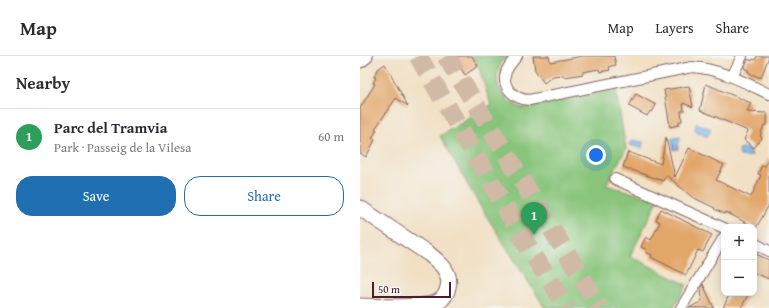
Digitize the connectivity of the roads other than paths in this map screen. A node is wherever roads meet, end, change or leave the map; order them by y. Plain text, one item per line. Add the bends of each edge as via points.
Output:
1 (365, 56) edge
2 (517, 56) edge
3 (742, 56) edge
4 (360, 60) edge
5 (732, 77) junction
6 (769, 94) edge
7 (616, 179) dead end
8 (360, 208) edge
9 (721, 227) edge
10 (721, 242) edge
11 (757, 245) edge
12 (769, 251) edge
13 (360, 306) edge
14 (384, 308) edge
15 (681, 308) edge

1 - 4 street
2 - 5 street via 509,66 505,80 508,89 524,100 692,67 715,70
3 - 5 street
5 - 6 street
7 - 9 street
8 - 14 street via 430,254 444,267 449,279 447,291 438,302 430,305
10 - 15 street
11 - 12 street
13 - 14 street

